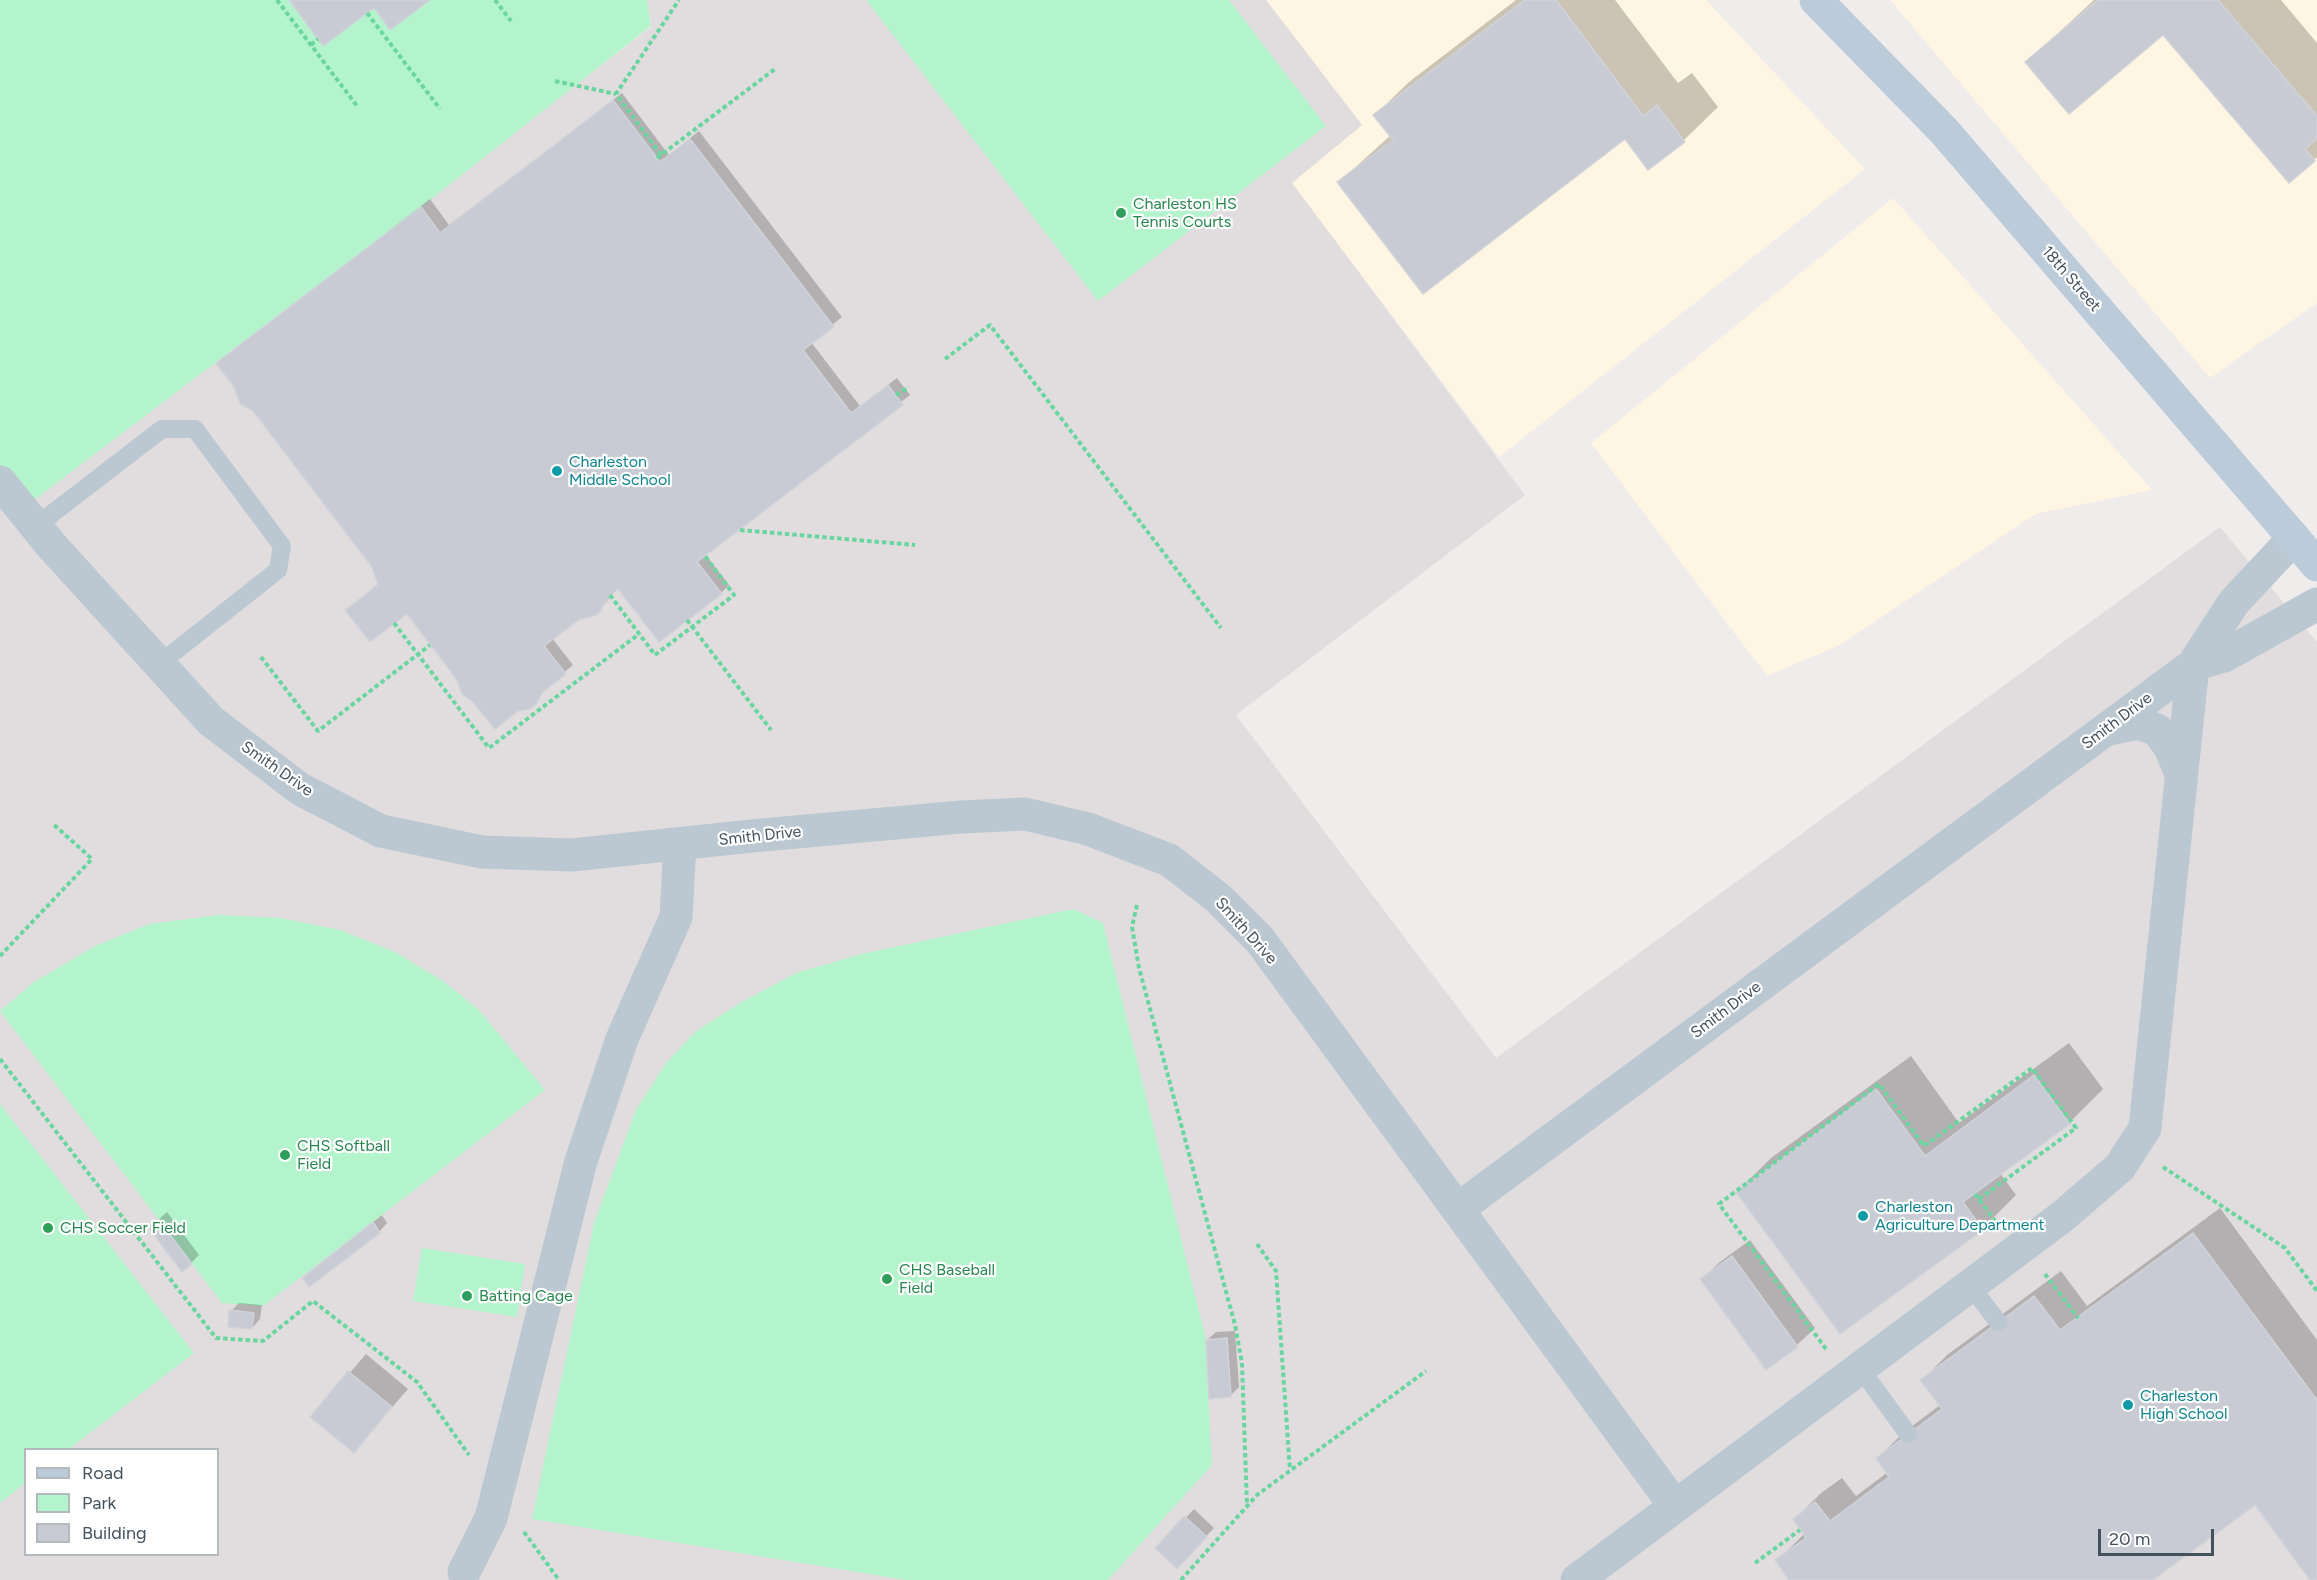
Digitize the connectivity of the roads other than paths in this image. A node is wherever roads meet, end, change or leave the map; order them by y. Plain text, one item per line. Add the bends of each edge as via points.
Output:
1 (1816, 0) edge
2 (0, 482) edge
3 (36, 526) junction
4 (2309, 552) edge
5 (2317, 604) edge
6 (159, 664) junction
7 (2193, 665) junction
8 (2105, 729) junction
9 (2181, 774) junction
10 (680, 844) junction
11 (1458, 1209) junction
12 (1970, 1285) junction
13 (1998, 1322) dead end
14 (1846, 1362) junction
15 (1908, 1434) dead end
16 (1675, 1506) junction
17 (465, 1572) dead end
18 (1576, 1580) edge

1 - 4 main road, 18th Street via 1944,131
2 - 3 street, Smith Drive
3 - 6 street, Smith Drive
3 - 6 lane via 162,429 195,429 282,546 281,554 278,570
4 - 7 street, Smith Drive via 2234,602
5 - 7 street via 2224,656
6 - 10 street, Smith Drive via 211,721 300,789 381,831 482,852 572,855
7 - 8 street, Smith Drive
7 - 9 street
8 - 9 street via 2138,723 2157,730 2170,747
8 - 11 street, Smith Drive
9 - 12 street via 2145,1128 2120,1167 2092,1193
10 - 11 street, Smith Drive via 1025,814 1088,829 1169,860 1218,898 1260,940
10 - 17 street via 676,918 622,1039 581,1161 491,1518
11 - 16 street
12 - 13 lane
12 - 14 street
14 - 15 lane
14 - 16 street
16 - 18 street

